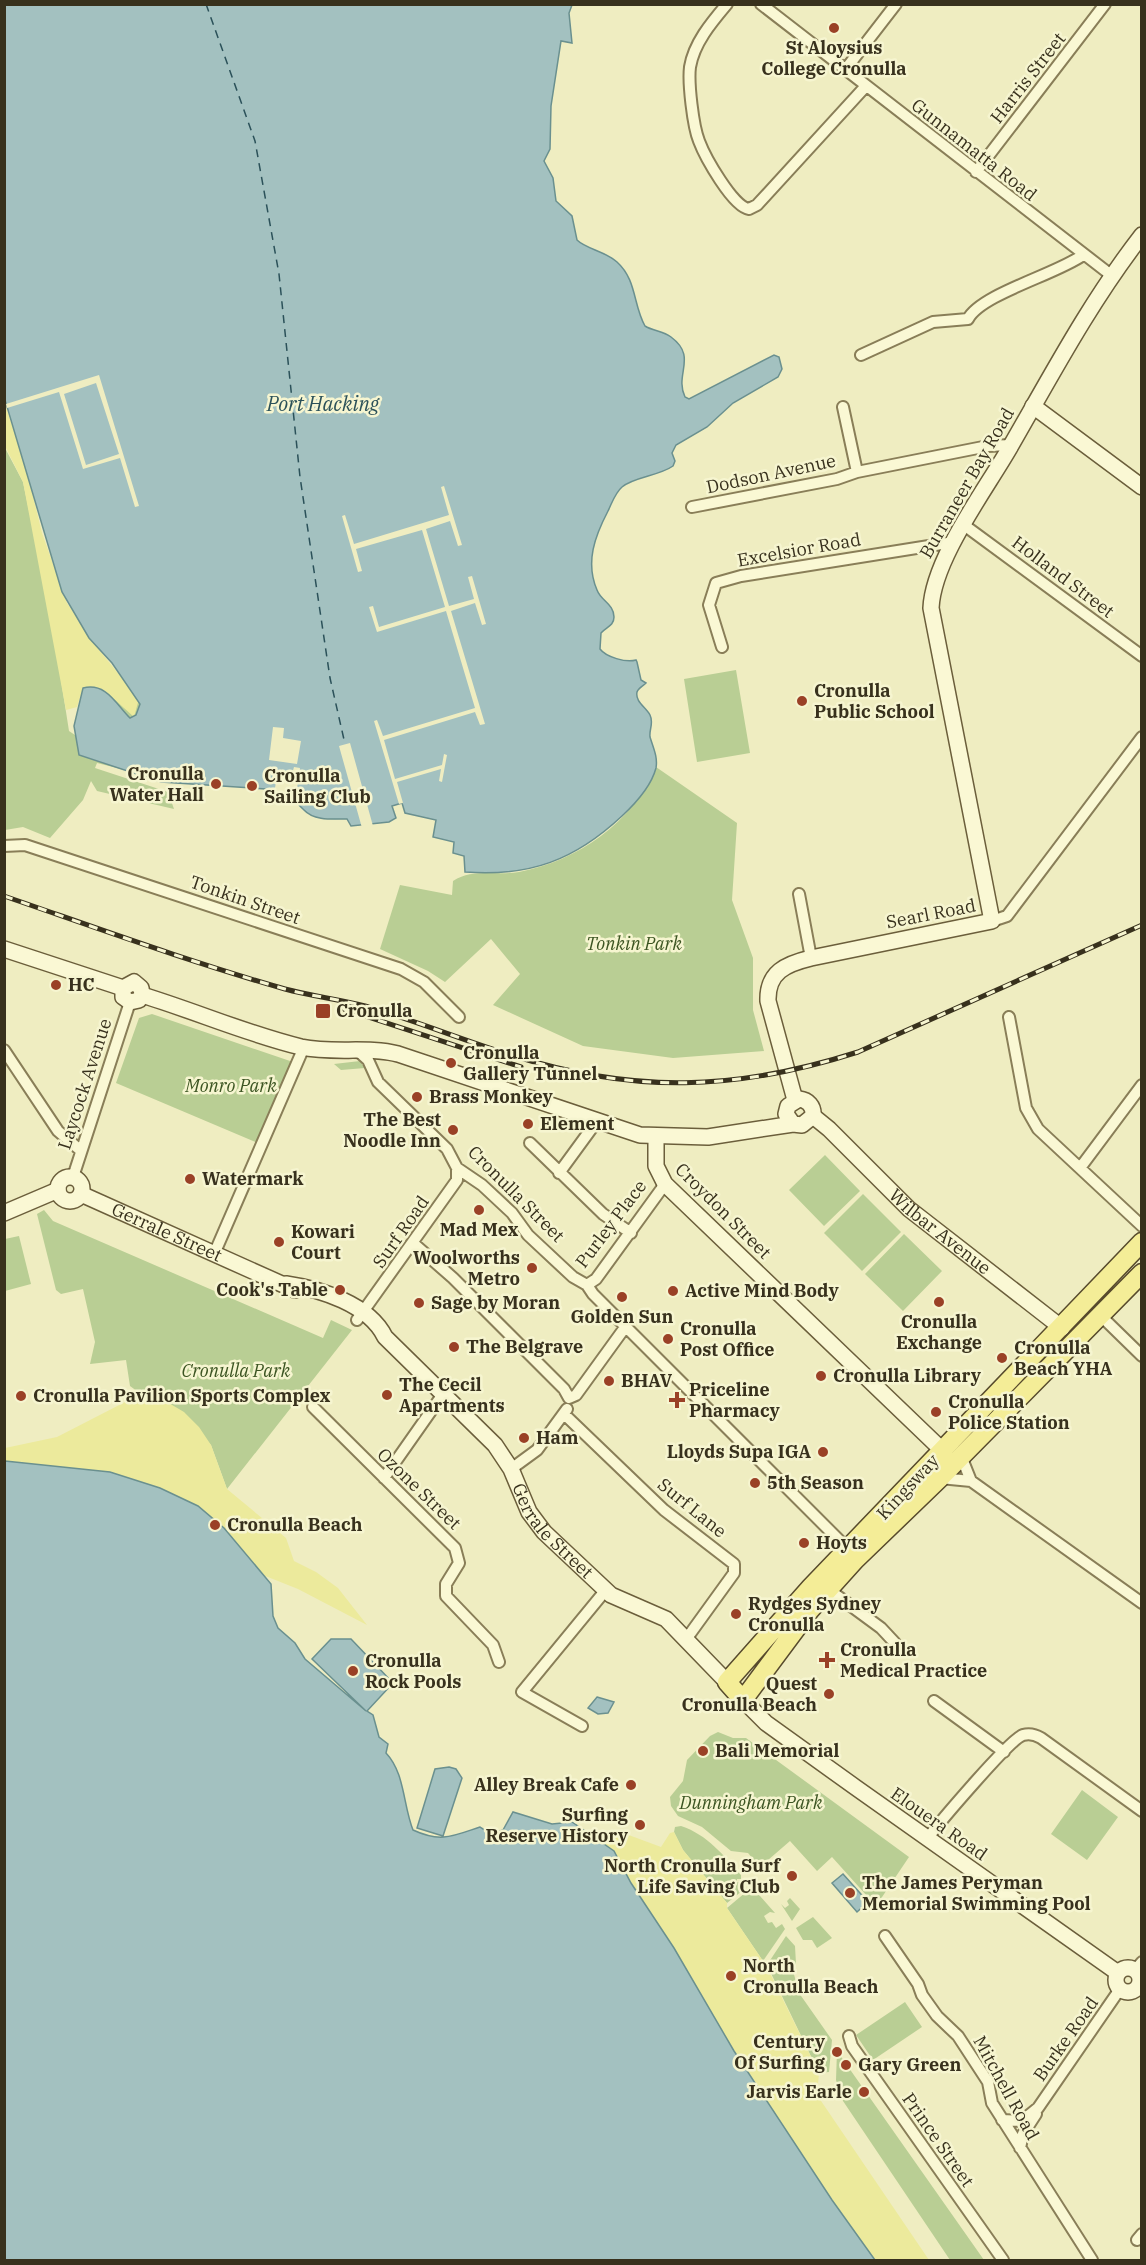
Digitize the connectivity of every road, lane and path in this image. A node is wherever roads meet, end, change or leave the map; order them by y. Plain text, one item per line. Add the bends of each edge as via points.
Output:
1 (727, 4) edge
2 (761, 4) edge
3 (897, 4) edge
4 (1106, 4) edge
5 (845, 70) junction
6 (865, 87) junction
7 (976, 172) junction
8 (1142, 235) edge
9 (1083, 255) junction
10 (1111, 275) junction
11 (861, 355) dead end
12 (1033, 406) junction
13 (843, 407) dead end
14 (1011, 445) junction
15 (857, 472) junction
16 (1142, 487) edge
17 (692, 507) dead end
18 (964, 525) junction
19 (954, 542) junction
20 (722, 647) dead end
21 (1142, 656) edge
22 (1142, 737) edge
23 (4, 846) edge
24 (799, 894) dead end
25 (992, 921) junction
26 (4, 949) edge
27 (810, 958) junction
28 (136, 998) junction
29 (459, 1017) dead end
30 (1009, 1017) dead end
31 (304, 1047) junction
32 (4, 1050) edge
33 (358, 1052) junction
34 (1142, 1085) edge
35 (795, 1100) junction
36 (813, 1116) junction
37 (790, 1119) junction
38 (597, 1121) junction
39 (648, 1136) junction
40 (530, 1143) dead end
41 (80, 1150) junction
42 (458, 1168) junction
43 (1080, 1168) junction
44 (559, 1173) junction
45 (73, 1177) junction
46 (665, 1184) junction
47 (57, 1190) junction
48 (81, 1194) junction
49 (4, 1213) edge
50 (1142, 1226) edge
51 (631, 1233) junction
52 (1142, 1242) edge
53 (413, 1243) junction
54 (215, 1252) junction
55 (1142, 1273) edge
56 (587, 1285) junction
57 (1100, 1315) junction
58 (360, 1316) junction
59 (626, 1326) junction
60 (1069, 1334) junction
61 (1142, 1356) edge
62 (443, 1394) junction
63 (569, 1398) junction
64 (313, 1407) dead end
65 (564, 1414) junction
66 (988, 1428) junction
67 (942, 1450) junction
68 (961, 1456) junction
69 (511, 1469) junction
70 (384, 1478) junction
71 (940, 1478) junction
72 (971, 1481) junction
73 (914, 1500) junction
74 (848, 1549) junction
75 (828, 1589) junction
76 (604, 1591) junction
77 (1142, 1603) edge
78 (687, 1638) junction
79 (895, 1643) dead end
80 (752, 1656) junction
81 (774, 1660) junction
82 (499, 1662) dead end
83 (727, 1682) junction
84 (743, 1700) junction
85 (934, 1701) dead end
86 (582, 1726) dead end
87 (1004, 1752) junction
88 (1142, 1811) edge
89 (927, 1839) junction
90 (885, 1936) dead end
91 (1138, 1966) edge
92 (1118, 1973) junction
93 (1120, 1989) junction
94 (1139, 1990) edge
95 (849, 2036) dead end
96 (1038, 2108) junction
97 (1002, 2120) junction
98 (1020, 2148) junction
99 (1003, 2260) edge
100 (1092, 2260) edge

1 - 6 street via 703,35 690,66 690,80 699,141 724,186 742,207 757,205
2 - 5 street, Gunnamatta Road
3 - 5 street
4 - 7 street, Harris Street
5 - 6 street, Gunnamatta Road
6 - 7 street, Gunnamatta Road
7 - 9 street, Gunnamatta Road
8 - 10 street, Burraneer Bay Road
9 - 10 street, Gunnamatta Road
9 - 11 street via 1068,266 993,299 968,319 933,322
10 - 12 street, Burraneer Bay Road
12 - 14 street, Burraneer Bay Road
12 - 16 street
13 - 15 street, Dodson Avenue
14 - 15 street, Dodson Avenue
14 - 18 street, Burraneer Bay Road
15 - 17 street, Dodson Avenue
18 - 19 street, Burraneer Bay Road
18 - 21 street, Holland Street
19 - 20 street, Excelsior Road via 716,583 709,605
19 - 25 street, Burraneer Bay Road via 934,579 931,608
22 - 25 street, Searl Road via 1007,916
23 - 29 street, Tonkin Street via 25,845 401,969 424,982
24 - 27 street
25 - 27 street, Searl Road
26 - 28 street via 123,988 134,982 141,988
27 - 35 street, Searl Road via 783,966 774,975 768,993
28 - 31 street
28 - 41 street, Laycock Avenue
30 - 43 street via 1031,1119
31 - 33 street
31 - 54 street
32 - 41 street via 58,1131
33 - 38 street via 398,1054
33 - 42 street, Cronulla Street via 368,1060 378,1082 447,1149
34 - 43 street
35 - 36 street via 807,1101
35 - 37 street via 788,1106
36 - 37 street via 805,1125
36 - 60 street, Wilbar Avenue via 909,1209
37 - 39 street via 769,1128 708,1137
38 - 39 street
38 - 44 street
39 - 46 street, Croydon Street
40 - 44 street
41 - 45 street, Laycock Avenue
42 - 53 street, Surf Road via 457,1180
42 - 56 street, Cronulla Street via 482,1185 528,1235
43 - 50 street
44 - 51 street via 603,1214
45 - 47 street via 62,1179
45 - 48 street via 81,1184
46 - 51 street, Purley Place
46 - 67 street, Croydon Street
47 - 48 street via 67,1201
47 - 49 street
48 - 54 street, Gerrale Street
51 - 56 street, Purley Place
52 - 60 main road, Kingsway
53 - 58 street, Surf Road
53 - 63 street via 453,1278
54 - 58 street, Gerrale Street via 286,1284 316,1290
55 - 57 main road, Kingsway
56 - 59 street, Cronulla Street
57 - 60 main road, Kingsway
57 - 61 street
58 - 62 street, Gerrale Street via 379,1325 385,1337
59 - 63 street via 576,1395
59 - 74 street, Cronulla Street
60 - 66 main road, Kingsway
60 - 67 main road, Kingsway
62 - 69 street, Gerrale Street via 486,1434
62 - 70 street
63 - 65 street
64 - 70 street, Ozone Street
65 - 69 street via 537,1449
65 - 78 street, Surf Lane via 664,1510 734,1564 735,1571
66 - 67 main road
66 - 68 main road, Kingsway
67 - 73 main road via 937,1466
67 - 74 main road, Kingsway
68 - 71 main road, Kingsway
68 - 72 street
69 - 76 street, Gerrale Street via 536,1522
70 - 82 street, Ozone Street via 455,1548 459,1563 446,1584 446,1596 493,1645
71 - 72 street
71 - 73 main road, Kingsway
72 - 77 street
73 - 75 main road, Kingsway
74 - 80 main road, Kingsway
75 - 79 street
75 - 81 main road, Kingsway
76 - 78 street, Gerrale Street via 660,1615
76 - 86 street via 522,1692
78 - 83 street, Gerrale Street
80 - 81 main road via 752,1664 758,1669
80 - 83 main road, Kingsway
81 - 84 main road, Kingsway
83 - 84 main road, Gerrale Street
84 - 89 street, Elouera Road via 766,1723
85 - 87 street
87 - 88 street via 1024,1734 1038,1736
87 - 89 street
89 - 92 street, Elouera Road
90 - 97 street, Mitchell Road via 922,1995 958,2036 988,2082 992,2103
91 - 92 street
91 - 94 street
92 - 93 street
93 - 94 street
93 - 96 street, Burke Road
95 - 99 street, Prince Street via 852,2046
96 - 97 street, Burke Road via 1022,2121
96 - 98 street, Burke Road via 1023,2134
97 - 98 street, Mitchell Road
98 - 100 street, Mitchell Road

